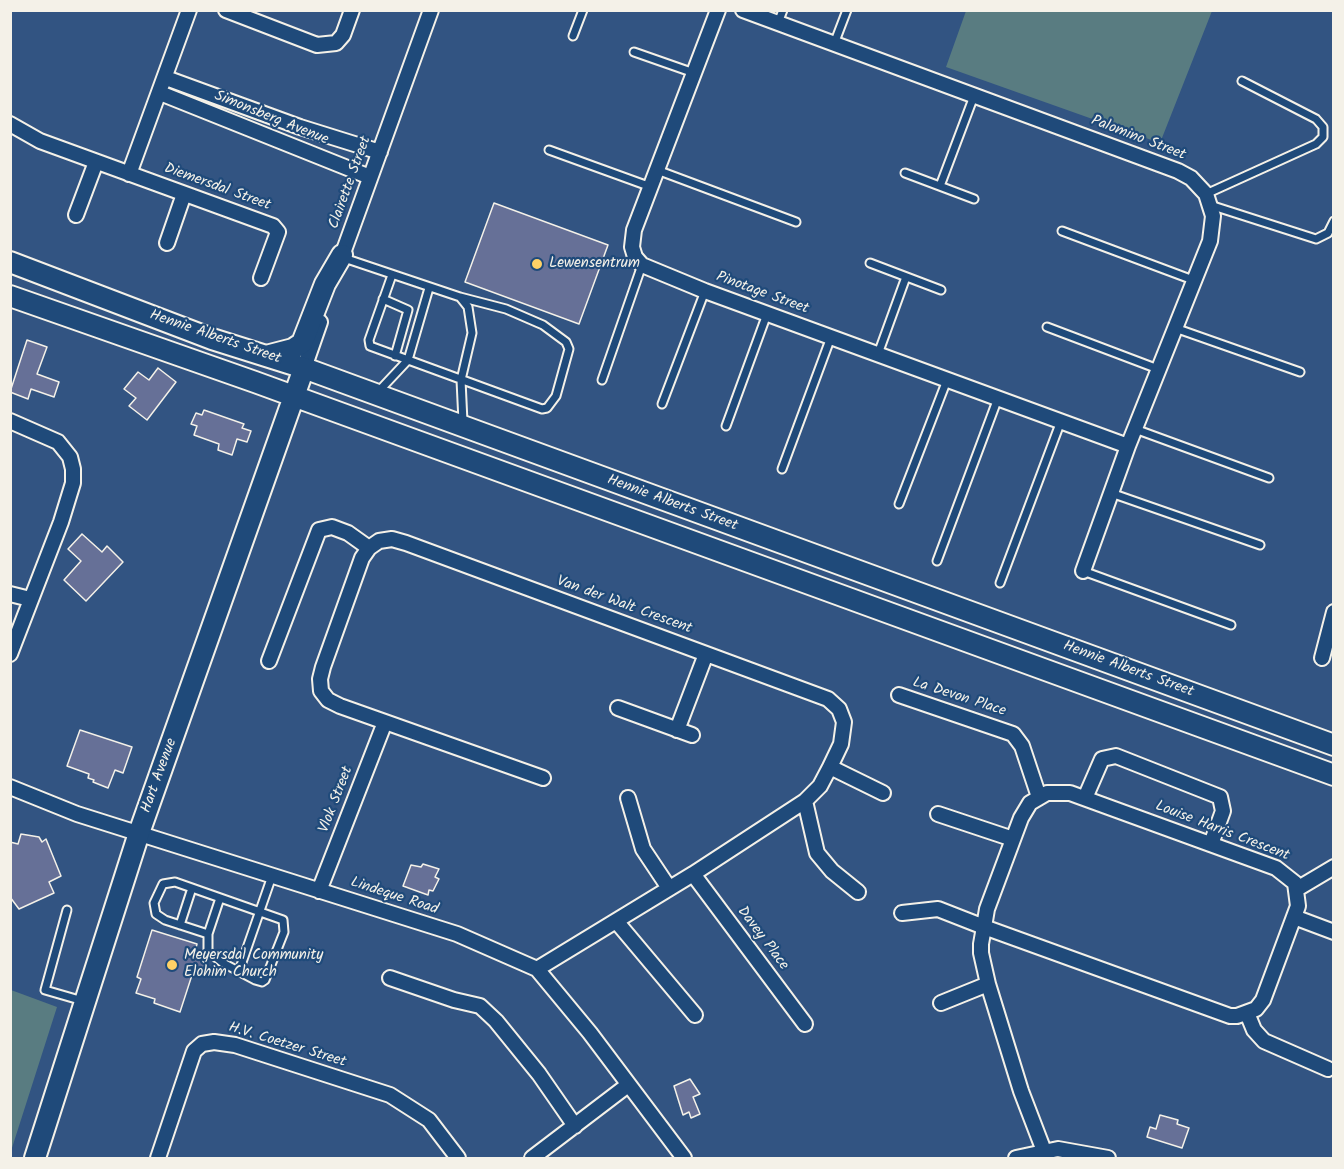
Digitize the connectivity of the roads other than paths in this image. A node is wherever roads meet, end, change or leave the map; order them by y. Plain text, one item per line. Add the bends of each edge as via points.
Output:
1 (189, 10) edge
2 (226, 10) edge
3 (352, 10) edge
4 (431, 10) edge
5 (583, 10) edge
6 (717, 10) edge
7 (743, 10) edge
8 (847, 10) edge
9 (780, 17) edge
10 (573, 36) dead end
11 (834, 44) junction
12 (634, 52) dead end
13 (694, 73) junction
14 (166, 78) junction
15 (1242, 81) dead end
16 (160, 93) junction
17 (974, 96) junction
18 (12, 131) edge
19 (549, 150) dead end
20 (380, 152) junction
21 (96, 162) junction
22 (657, 170) junction
23 (905, 173) dead end
24 (129, 174) junction
25 (370, 177) junction
26 (940, 186) junction
27 (651, 187) junction
28 (184, 194) junction
29 (974, 199) dead end
30 (1208, 200) junction
31 (76, 215) dead end
32 (1334, 221) edge
33 (796, 222) dead end
34 (1062, 231) dead end
35 (167, 243) dead end
36 (341, 256) junction
37 (10, 262) edge
38 (870, 263) dead end
39 (642, 265) junction
40 (392, 274) junction
41 (906, 277) junction
42 (261, 278) dead end
43 (1193, 280) junction
44 (429, 288) junction
45 (941, 290) dead end
46 (705, 291) junction
47 (10, 296) edge
48 (460, 297) junction
49 (383, 299) junction
50 (767, 314) junction
51 (1047, 327) dead end
52 (1174, 327) junction
53 (831, 337) junction
54 (878, 354) junction
55 (263, 356) junction
56 (395, 356) junction
57 (408, 360) junction
58 (304, 368) junction
59 (1158, 369) junction
60 (1300, 372) dead end
61 (462, 380) junction
62 (602, 380) dead end
63 (947, 380) junction
64 (374, 395) junction
65 (294, 397) junction
66 (998, 398) junction
67 (662, 404) dead end
68 (10, 421) edge
69 (1060, 421) junction
70 (726, 426) dead end
71 (464, 428) junction
72 (1135, 429) junction
73 (1128, 446) junction
74 (782, 469) dead end
75 (1269, 478) dead end
76 (1112, 493) junction
77 (899, 504) dead end
78 (1260, 545) dead end
79 (369, 548) junction
80 (937, 561) dead end
81 (1083, 571) joint
82 (1000, 583) dead end
83 (10, 594) edge
84 (30, 599) junction
85 (1334, 612) edge
86 (1231, 625) dead end
87 (10, 654) edge
88 (706, 654) junction
89 (1322, 658) dead end
90 (269, 661) dead end
91 (899, 695) dead end
92 (618, 708) dead end
93 (385, 722) junction
94 (677, 730) junction
95 (692, 735) dead end
96 (1334, 745) edge
97 (831, 767) junction
98 (1334, 775) edge
99 (543, 778) dead end
100 (10, 788) edge
101 (883, 793) dead end
102 (1039, 796) junction
103 (628, 798) dead end
104 (1085, 798) junction
105 (805, 801) junction
106 (938, 814) dead end
107 (139, 833) junction
108 (1013, 839) junction
109 (1211, 844) junction
110 (1334, 867) edge
111 (693, 874) junction
112 (272, 876) junction
113 (192, 888) junction
114 (669, 888) junction
115 (1297, 889) junction
116 (319, 891) junction
117 (858, 892) dead end
118 (220, 898) junction
119 (67, 910) dead end
120 (260, 911) junction
121 (902, 913) dead end
122 (1294, 917) junction
123 (616, 921) junction
124 (180, 925) junction
125 (984, 927) junction
126 (1334, 932) edge
127 (208, 934) junction
128 (537, 969) junction
129 (239, 971) junction
130 (390, 978) dead end
131 (988, 984) junction
132 (85, 1002) junction
133 (941, 1003) dead end
134 (1247, 1013) junction
135 (695, 1015) dead end
136 (805, 1024) dead end
137 (1328, 1069) dead end
138 (628, 1085) junction
139 (574, 1126) junction
140 (1044, 1151) junction
141 (36, 1158) edge
142 (158, 1158) edge
143 (459, 1158) edge
144 (532, 1158) edge
145 (684, 1158) edge
146 (1016, 1158) edge
147 (1108, 1158) edge

1 - 14 street
2 - 3 street via 317,45 328,45 344,35
4 - 20 street, Clairette Street
5 - 10 lane
6 - 13 street
7 - 9 street, Palomino Street
8 - 11 lane
9 - 11 street, Palomino Street
11 - 17 street, Palomino Street
12 - 13 lane
13 - 22 street
14 - 16 street
14 - 20 street, Simonsberg Avenue
15 - 30 lane via 1317,119 1323,127 1323,137
16 - 24 street
16 - 25 street, Simonsberg Avenue
17 - 26 lane
17 - 30 street, Palomino Street via 1178,171 1191,178
18 - 21 street, Diemersdal Street
19 - 27 lane
20 - 25 street, Clairette Street
21 - 24 street, Diemersdal Street
21 - 31 street
22 - 27 street
22 - 33 lane
23 - 26 lane
24 - 28 street, Diemersdal Street
25 - 36 street, Clairette Street
26 - 29 lane
27 - 39 street via 634,230 632,247
28 - 35 street
28 - 42 street, Diemersdal Street via 277,229
30 - 32 lane via 1316,238 1328,233
30 - 43 street via 1212,234
34 - 43 lane
36 - 40 lane
36 - 55 street via 302,343
36 - 58 street, Clairette Street
37 - 55 street, Hennie Alberts Street
38 - 41 lane
39 - 46 street, Pinotage Street
39 - 62 lane
40 - 44 lane
40 - 49 lane
41 - 45 lane
41 - 54 lane
43 - 52 street
44 - 48 lane
44 - 57 lane
46 - 50 street, Pinotage Street
46 - 67 lane
47 - 65 street, Hennie Alberts Street
48 - 61 lane via 468,307 472,333
48 - 61 lane via 506,309 543,326 562,338 569,348 556,396 547,408
49 - 56 lane via 408,310
49 - 56 lane via 370,346
50 - 53 street, Pinotage Street
50 - 70 lane
51 - 59 lane
52 - 59 street
52 - 60 lane
53 - 54 street, Pinotage Street
53 - 74 lane
54 - 63 street, Pinotage Street
55 - 58 street, Hennie Alberts Street
56 - 57 lane
57 - 61 lane
57 - 64 lane
58 - 64 street, Hennie Alberts Street
58 - 65 street, Hart Avenue
59 - 72 street
61 - 71 lane
63 - 66 street, Pinotage Street
63 - 77 lane
64 - 71 street, Hennie Alberts Street
65 - 98 street, Hennie Alberts Street
65 - 107 street, Hart Avenue
66 - 69 street, Pinotage Street
66 - 80 lane
68 - 84 street via 58,442 70,457 73,469 73,483 61,522
69 - 73 street, Pinotage Street
69 - 82 lane
71 - 96 street, Hennie Alberts Street
72 - 73 street
72 - 75 lane
73 - 76 street
76 - 78 lane
76 - 81 street
79 - 88 street, Van der Walt Crescent via 392,539 406,543
79 - 90 street via 332,527 319,530
79 - 93 street via 323,667 321,691 340,706
81 - 86 lane
83 - 84 street
84 - 87 street
85 - 89 street
88 - 94 street
88 - 97 street, Van der Walt Crescent via 828,699 839,709 844,733
91 - 102 street, La Devon Place via 1013,734 1022,746
92 - 94 street
93 - 99 street
93 - 116 street, Vlok Street
94 - 95 street
97 - 101 street
97 - 105 street, Van der Walt Crescent
100 - 107 street, Lindeque Road
102 - 104 street, Louise Harris Crescent via 1059,791
102 - 108 street via 1024,811
103 - 114 street via 644,849
104 - 109 street, Louise Harris Crescent
104 - 109 street via 1102,759 1116,756 1220,797 1223,811
105 - 111 street, Van der Walt Crescent
105 - 117 street via 817,853
106 - 108 street
107 - 112 street, Lindeque Road
107 - 132 street, Hart Avenue
108 - 125 street
109 - 115 street, Louise Harris Crescent via 1281,871
110 - 115 street
111 - 114 street, Van der Walt Crescent
111 - 136 street, Davey Place
112 - 116 street, Lindeque Road
112 - 120 lane
113 - 118 lane
113 - 124 lane
113 - 124 lane via 167,882 156,896 156,914
114 - 123 street, Van der Walt Crescent
115 - 122 street
116 - 128 street, Lindeque Road via 457,934
118 - 120 lane
118 - 127 lane
119 - 132 lane via 45,990
120 - 129 lane
120 - 129 lane via 283,920 284,932 265,980 259,982
121 - 125 street via 938,909
122 - 126 street
122 - 134 street via 1263,1000
123 - 128 street, Van der Walt Crescent
123 - 135 street
124 - 127 lane
125 - 131 street via 981,953
125 - 134 street via 1230,1016
127 - 129 lane via 208,951
128 - 138 street, Lindeque Road
130 - 139 street via 480,1006 539,1074
131 - 133 street
131 - 140 street
132 - 141 street, Hart Avenue
134 - 137 street via 1264,1041
138 - 139 street
138 - 145 street, Lindeque Road
139 - 144 street
140 - 146 street
140 - 147 street via 1077,1151
142 - 143 street, H.V. Coetzer Street via 194,1052 202,1044 214,1042 235,1045 390,1095 429,1120

